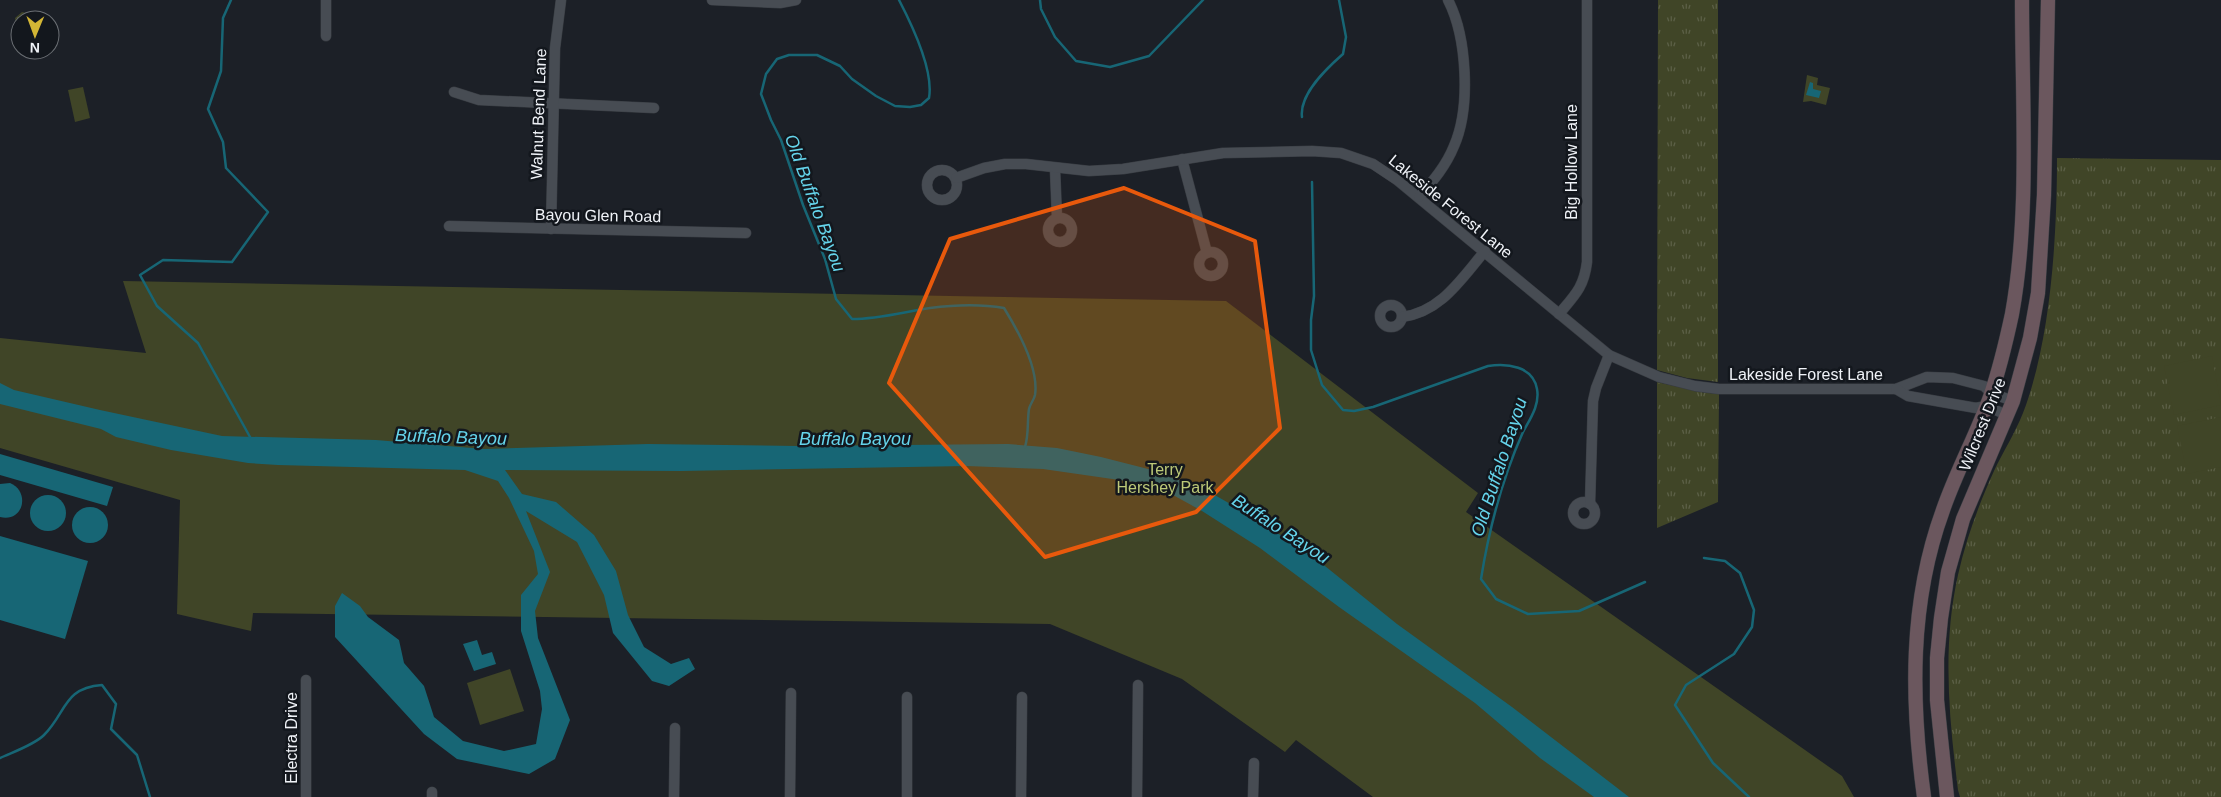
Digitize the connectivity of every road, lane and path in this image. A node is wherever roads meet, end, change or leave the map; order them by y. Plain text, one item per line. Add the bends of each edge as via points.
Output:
1 (326, 0) edge
2 (561, 0) edge
3 (712, 0) edge
4 (796, 0) edge
5 (1448, 0) edge
6 (1587, 0) edge
7 (2022, 0) edge
8 (2048, 0) edge
9 (326, 36) dead end
10 (454, 92) dead end
11 (553, 103) junction
12 (654, 108) dead end
13 (1182, 159) junction
14 (1056, 169) junction
15 (956, 178) dead end
16 (1419, 197) junction
17 (1057, 218) dead end
18 (449, 226) dead end
19 (551, 229) junction
20 (746, 233) dead end
21 (1485, 251) junction
22 (1206, 253) dead end
23 (1559, 314) junction
24 (1402, 317) dead end
25 (1609, 355) junction
26 (1896, 389) junction
27 (1991, 393) junction
28 (2013, 401) junction
29 (1986, 406) junction
30 (2007, 415) junction
31 (1590, 504) dead end
32 (306, 680) dead end
33 (1138, 685) dead end
34 (791, 693) dead end
35 (907, 697) dead end
36 (1022, 697) dead end
37 (675, 728) dead end
38 (1254, 763) dead end
39 (306, 797) edge
40 (674, 797) edge
41 (790, 797) edge
42 (907, 797) edge
43 (1021, 797) edge
44 (1137, 797) edge
45 (1254, 797) edge
46 (1924, 797) edge
47 (1947, 797) edge

1 - 9 street
2 - 11 street, Walnut Bend Lane via 556,24
3 - 4 street via 780,3
5 - 16 street via 1462,43 1463,104 1455,145 1443,168
6 - 23 street, Big Hollow Lane via 1587,262 1580,289
7 - 27 main road, Wilcrest Drive via 2024,68 2019,247 2012,314
8 - 28 main road, Wilcrest Drive via 2044,195 2038,293
10 - 11 street via 479,100
11 - 12 street
11 - 19 street, Walnut Bend Lane
13 - 14 street, Lakeside Forest Lane via 1122,169
13 - 16 street, Lakeside Forest Lane via 1223,153 1340,153 1374,164
13 - 22 street
14 - 15 street, Lakeside Forest Lane via 1006,164
14 - 17 street
16 - 21 street, Lakeside Forest Lane
18 - 19 street, Bayou Glen Road
19 - 20 street, Bayou Glen Road
21 - 23 street, Lakeside Forest Lane
21 - 24 street via 1448,294 1430,309
23 - 25 street, Lakeside Forest Lane
25 - 26 street, Lakeside Forest Lane via 1659,377 1719,389
25 - 31 street via 1593,401
26 - 27 street, Lakeside Forest Lane via 1934,376 1984,386
26 - 29 street, Lakeside Forest Lane via 1908,396 1976,408
27 - 28 street, Lakeside Forest Lane
27 - 29 main road, Wilcrest Drive
28 - 30 main road, Wilcrest Drive
29 - 30 street, Lakeside Forest Lane
29 - 46 main road, Wilcrest Drive via 1942,512 1922,590 1914,688
30 - 47 main road, Wilcrest Drive via 1962,519 1948,572 1937,658 1937,700
32 - 39 street, Electra Drive
33 - 44 street
34 - 41 street
35 - 42 street
36 - 43 street
37 - 40 street
38 - 45 street

